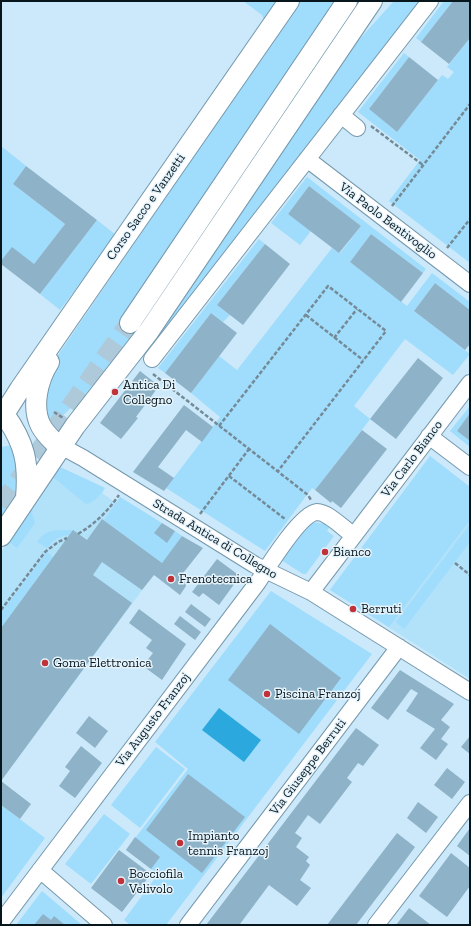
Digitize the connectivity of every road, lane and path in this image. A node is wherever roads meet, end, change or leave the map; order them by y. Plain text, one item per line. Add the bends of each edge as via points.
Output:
1 (289, 1) edge
2 (347, 1) edge
3 (372, 1) edge
4 (383, 1) edge
5 (430, 1) edge
6 (349, 34) junction
7 (470, 104) edge
8 (344, 112) junction
9 (357, 128) dead end
10 (307, 159) junction
11 (423, 165) junction
12 (383, 217) junction
13 (470, 218) edge
14 (438, 260) junction
15 (470, 284) edge
16 (357, 309) junction
17 (306, 315) junction
18 (130, 323) tunnel mouth
19 (64, 325) junction
20 (334, 338) junction
21 (152, 359) joint
22 (363, 360) junction
23 (470, 382) edge
24 (2, 415) edge
25 (219, 426) junction
26 (429, 436) junction
27 (58, 445) junction
28 (249, 449) junction
29 (470, 467) edge
30 (278, 471) junction
31 (228, 476) junction
32 (126, 485) junction
33 (26, 500) junction
34 (317, 512) junction
35 (200, 514) dead end
36 (296, 528) junction
37 (78, 534) dead end
38 (353, 535) junction
39 (1, 536) edge
40 (67, 538) dead end
41 (455, 563) dead end
42 (266, 570) junction
43 (470, 575) edge
44 (311, 592) junction
45 (1, 610) edge
46 (399, 647) junction
47 (470, 692) edge
48 (470, 803) edge
49 (40, 870) junction
50 (1, 922) edge
51 (104, 925) edge
52 (188, 925) edge
53 (376, 925) edge

1 - 19 main road, Corso Sacco e Vanzetti
2 - 18 main road
3 - 6 main road
4 - 6 main road
5 - 8 street
6 - 27 main road via 149,331
7 - 11 path
8 - 9 street
8 - 10 street
8 - 11 path
10 - 12 street, Via Paolo Bentivoglio
10 - 21 street
11 - 12 path
12 - 14 street, Via Paolo Bentivoglio
13 - 14 path
14 - 15 street, Via Paolo Bentivoglio
16 - 17 path via 328,286
16 - 20 path
16 - 22 path via 386,331
17 - 20 path
17 - 25 path
19 - 24 main road, Corso Sacco e Vanzetti
19 - 27 main road via 55,354 39,382 37,401 41,426
20 - 22 path
21 - 25 path via 145,368
22 - 30 path
23 - 26 street, Via Carlo Bianco
24 - 27 main road, Strada Antica di Collegno
24 - 33 main road via 15,428 24,449 28,478
25 - 28 path
26 - 29 street
26 - 38 street, Via Carlo Bianco
27 - 32 street, Strada Antica di Collegno
27 - 33 main road
28 - 30 path
28 - 31 path
30 - 34 path via 308,495
31 - 35 path
31 - 36 path
32 - 37 path via 106,513
32 - 42 street, Strada Antica di Collegno
33 - 39 main road
34 - 36 street via 309,514
34 - 38 street via 326,515
36 - 42 street
38 - 44 street, Via Carlo Bianco
40 - 45 path via 45,552
41 - 43 path
42 - 44 street, Strada Antica di Collegno
42 - 49 street, Via Augusto Franzoj
44 - 46 street, Strada Antica di Collegno
46 - 47 street, Strada Antica di Collegno
46 - 52 street, Via Giuseppe Berruti
48 - 53 street
49 - 50 street, Via Augusto Franzoj
49 - 51 street

